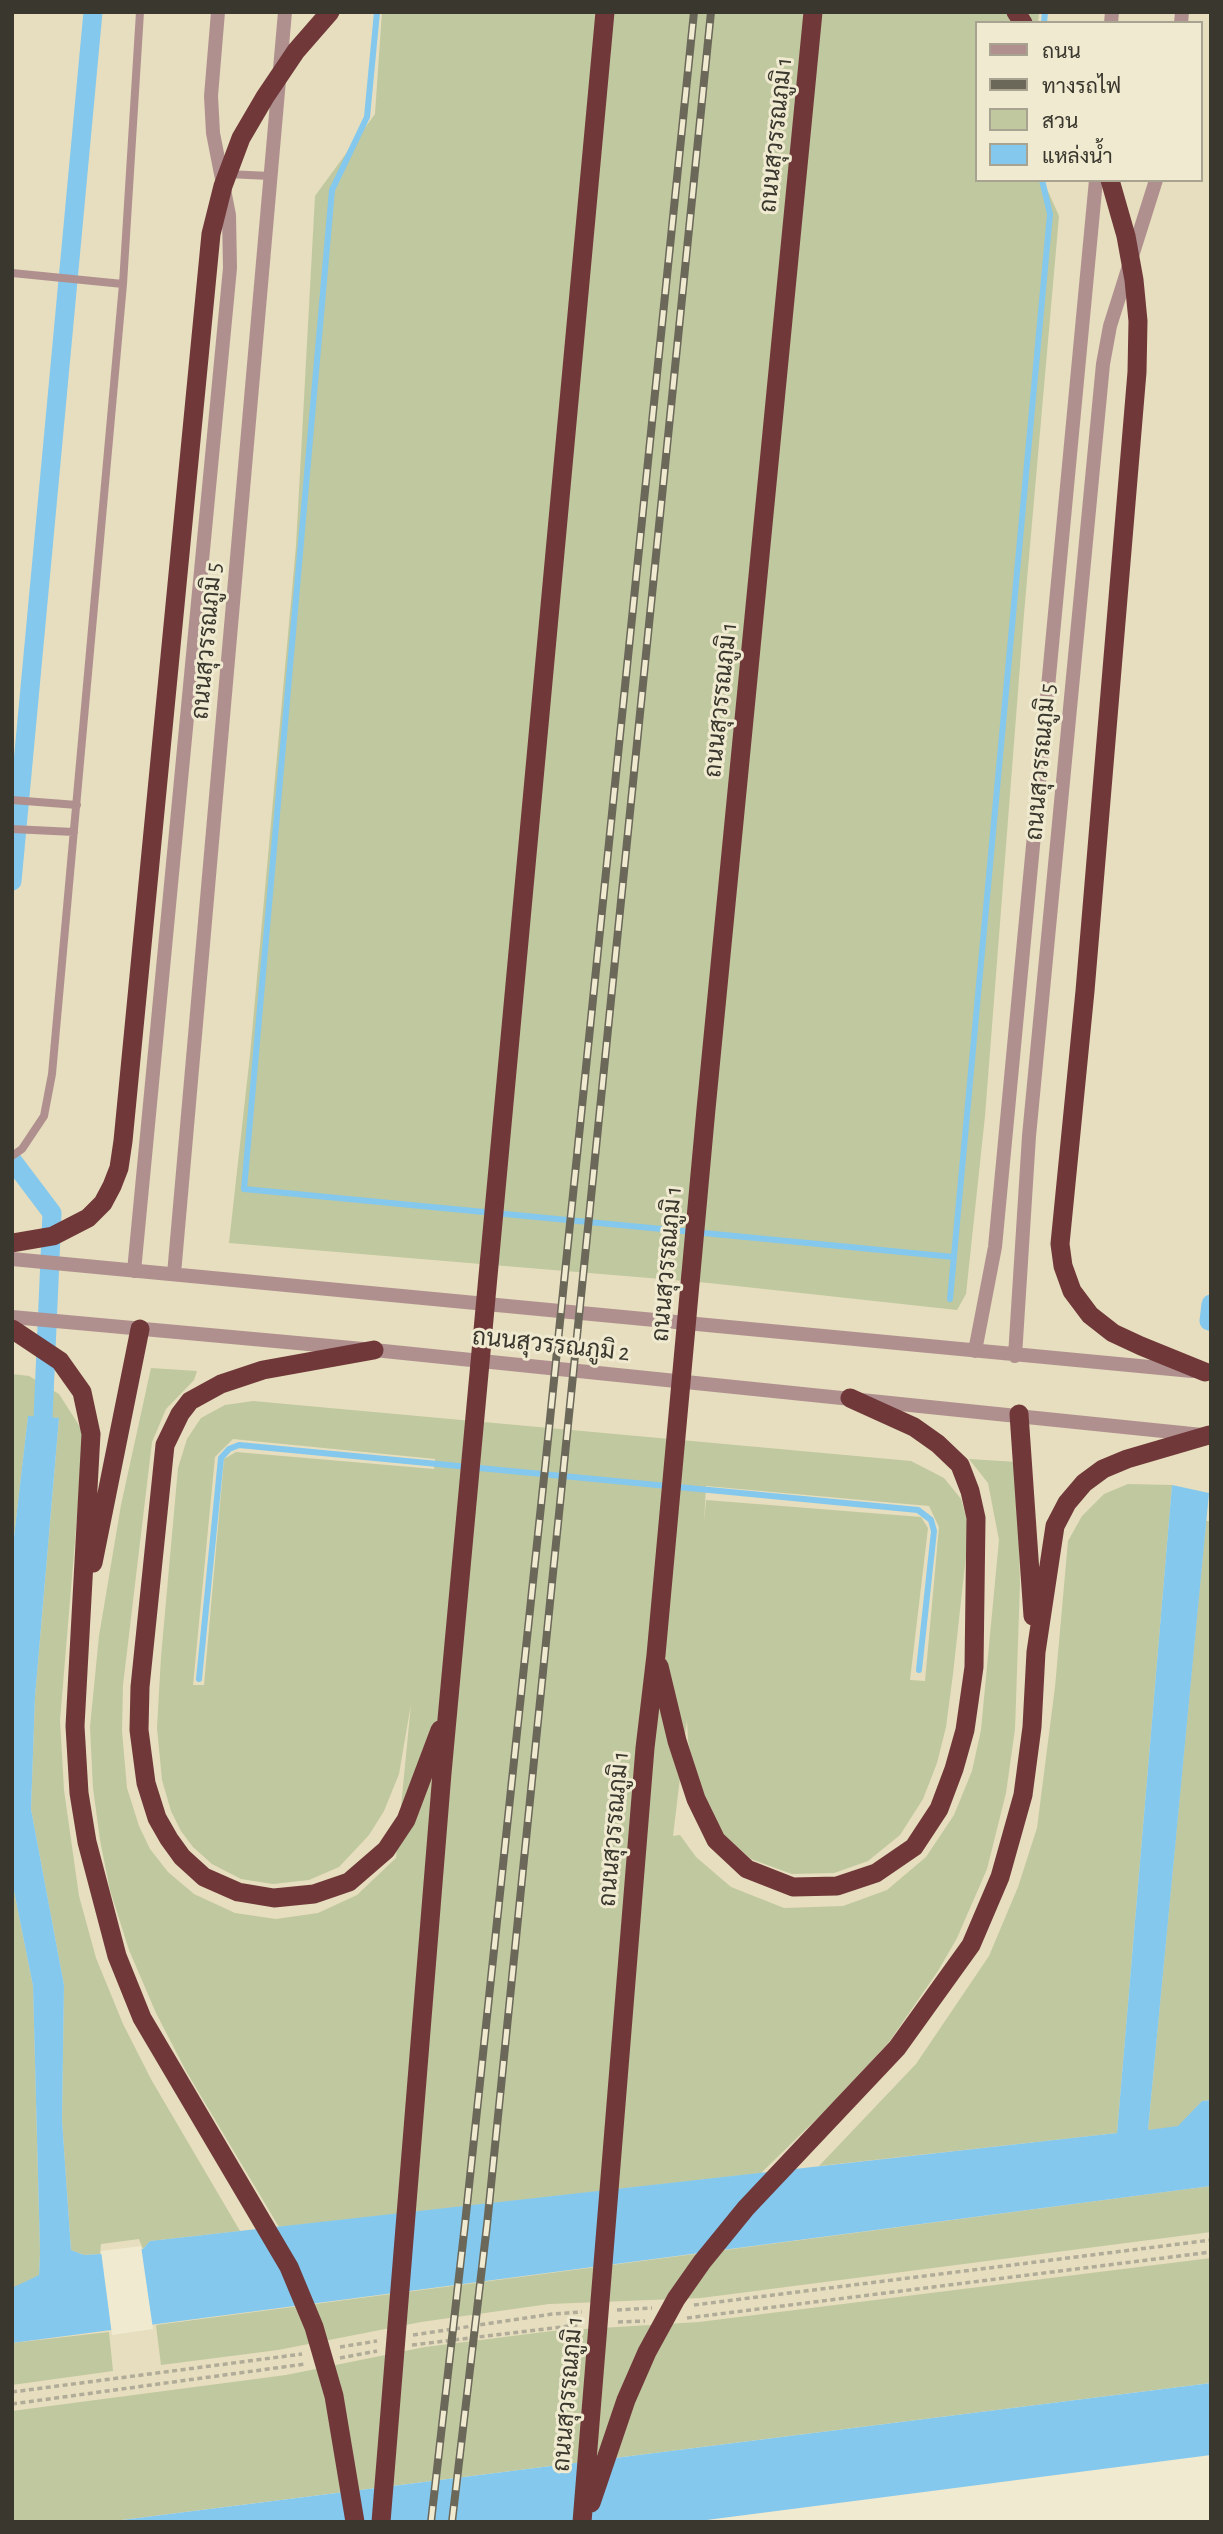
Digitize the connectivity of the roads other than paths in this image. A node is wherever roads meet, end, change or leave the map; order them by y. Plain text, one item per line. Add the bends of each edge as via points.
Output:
1 (140, 12) edge
2 (218, 12) edge
3 (285, 12) edge
4 (330, 12) edge
5 (605, 12) edge
6 (813, 12) edge
7 (220, 173) junction
8 (271, 176) junction
9 (1096, 182) edge
10 (1111, 182) edge
11 (1155, 182) edge
12 (12, 273) edge
13 (123, 284) junction
14 (12, 800) edge
15 (76, 805) junction
16 (12, 829) edge
17 (74, 832) junction
18 (12, 1156) edge
19 (12, 1243) edge
20 (12, 1259) edge
21 (134, 1271) junction
22 (174, 1274) junction
23 (12, 1317) edge
24 (12, 1329) edge
25 (140, 1329) junction
26 (374, 1350) junction
27 (975, 1351) junction
28 (1015, 1356) junction
29 (1208, 1373) edge
30 (850, 1398) junction
31 (1019, 1414) junction
32 (1210, 1435) edge
33 (79, 1636) junction
34 (1036, 1653) junction
35 (656, 1655) junction
36 (448, 1708) junction
37 (355, 2522) edge
38 (380, 2522) edge
39 (583, 2522) edge

1 - 13 lane
2 - 7 street, ถนนสุวรรณภูมิ 5 via 211,96
3 - 8 street, ถนนสุวรรณภูมิ 5
4 - 19 highway via 296,51 241,138 211,233 119,1168 103,1203 88,1218 53,1236
5 - 36 highway
6 - 35 highway, ถนนสุวรรณภูมิ 1
7 - 8 lane
7 - 21 street, ถนนสุวรรณภูมิ 5 via 229,215 230,268
8 - 22 street, ถนนสุวรรณภูมิ 5
9 - 27 street, ถนนสุวรรณภูมิ 5 via 995,1247
10 - 29 highway via 1134,280 1137,372 1061,1232 1063,1266 1072,1291 1090,1315 1113,1333
11 - 28 street, ถนนสุวรรณภูมิ 5 via 1102,364 1029,1136
12 - 13 lane
13 - 15 lane
14 - 15 lane
15 - 17 lane
16 - 17 lane
17 - 18 lane via 52,1074 44,1116
20 - 21 street, ถนนสุวรรณภูมิ 2
21 - 22 street, ถนนสุวรรณภูมิ 2
22 - 27 street, ถนนสุวรรณภูมิ 2
23 - 25 street, ถนนสุวรรณภูมิ 2
24 - 33 highway via 61,1361 82,1392 90,1434
25 - 26 street, ถนนสุวรรณภูมิ 2
25 - 33 highway
26 - 30 street, ถนนสุวรรณภูมิ 2
26 - 36 highway via 263,1370 221,1384 190,1401 180,1414 165,1445 140,1686 139,1730 146,1783 157,1818 183,1857 204,1877 238,1892 274,1898 314,1894 349,1882 386,1850 405,1819
27 - 28 street, ถนนสุวรรณภูมิ 2
28 - 29 street, ถนนสุวรรณภูมิ 2
30 - 31 street, ถนนสุวรรณภูมิ 2
30 - 35 highway via 914,1427 938,1444 960,1465 976,1518 974,1667 965,1730 939,1809 914,1847 876,1872 837,1886 793,1887 747,1869 716,1840 696,1799
31 - 32 street, ถนนสุวรรณภูมิ 2
31 - 34 highway
32 - 34 highway via 1103,1469 1067,1503 1055,1526
33 - 37 highway via 75,1726 79,1793 117,1956 142,2018 289,2267 314,2327 334,2396
34 - 39 highway via 1032,1727 1020,1807 1000,1877 971,1945 897,2048 746,2208 676,2299 626,2400
35 - 39 highway, ถนนสุวรรณภูมิ 1
36 - 38 highway

